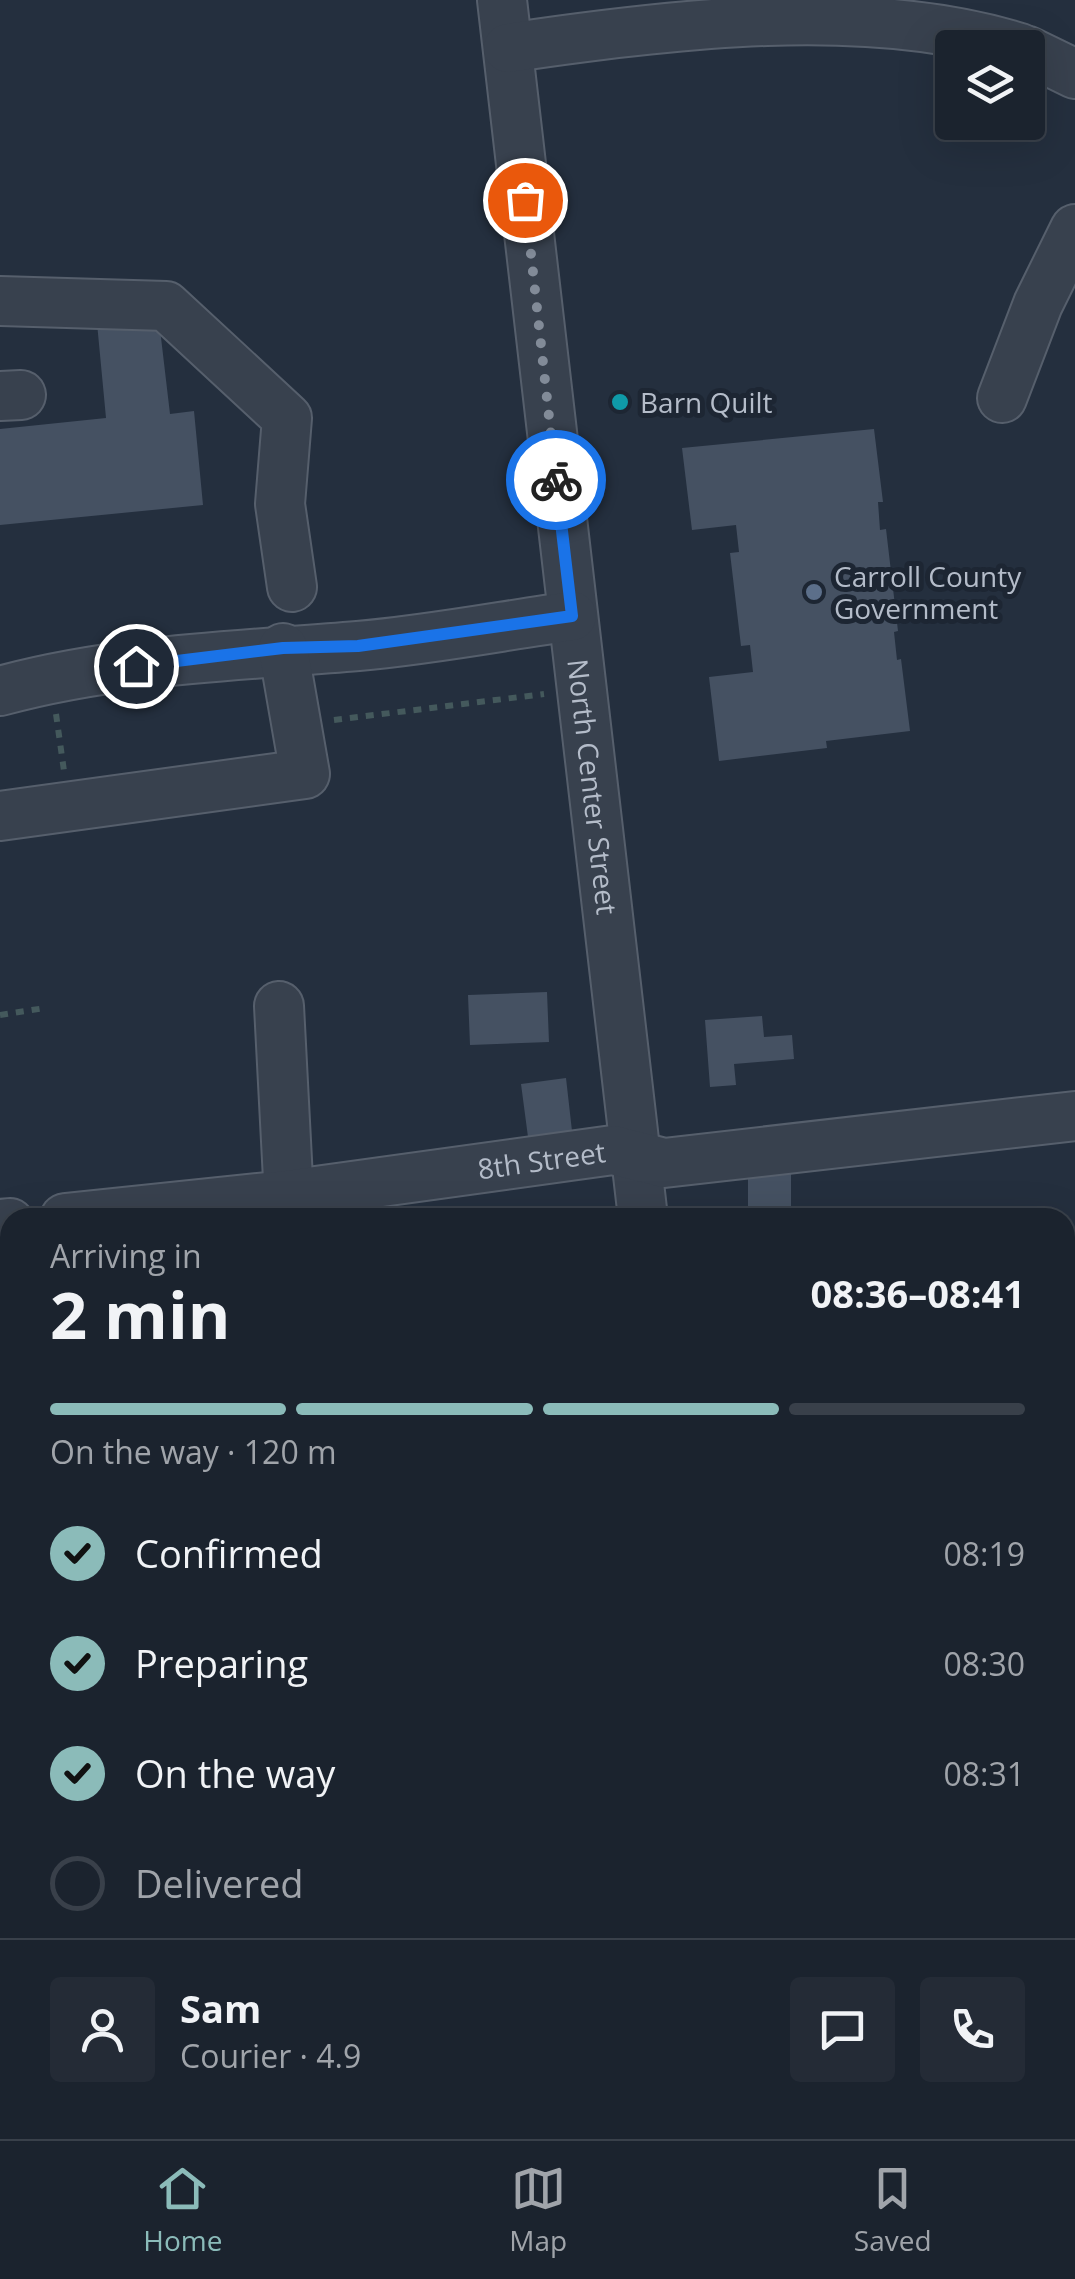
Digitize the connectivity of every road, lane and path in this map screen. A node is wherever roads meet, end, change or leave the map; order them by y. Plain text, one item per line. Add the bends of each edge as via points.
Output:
1 (502, 0) edge
2 (971, 30) edge
3 (508, 48) junction
4 (1045, 59) edge
5 (1075, 74) edge
6 (1075, 229) edge
7 (0, 301) edge
8 (1002, 398) dead end
9 (292, 587) dead end
10 (572, 616) junction
11 (283, 648) junction
12 (0, 691) edge
13 (558, 699) dead end
14 (56, 719) dead end
15 (298, 725) junction
16 (70, 807) junction
17 (0, 816) edge
18 (279, 1006) dead end
19 (45, 1008) dead end
20 (0, 1016) edge
21 (1075, 1116) edge
22 (636, 1159) junction
23 (288, 1206) edge
24 (251, 1208) edge
25 (642, 1208) edge

1 - 3 street, North Center Street
2 - 3 street via 944,20 840,8
3 - 10 street, North Center Street
4 - 5 street
6 - 8 street
7 - 9 street via 166,306 287,418 280,504
10 - 11 street via 358,646
10 - 22 street, North Center Street
11 - 12 street via 51,677
11 - 15 street
13 - 15 path via 546,694
14 - 16 path
15 - 16 street via 306,774
16 - 17 street
18 - 23 street
19 - 20 path
21 - 22 street, 8th Street via 664,1162
22 - 23 street, 8th Street via 613,1150
22 - 25 street, North Center Street
23 - 24 street, 8th Street

